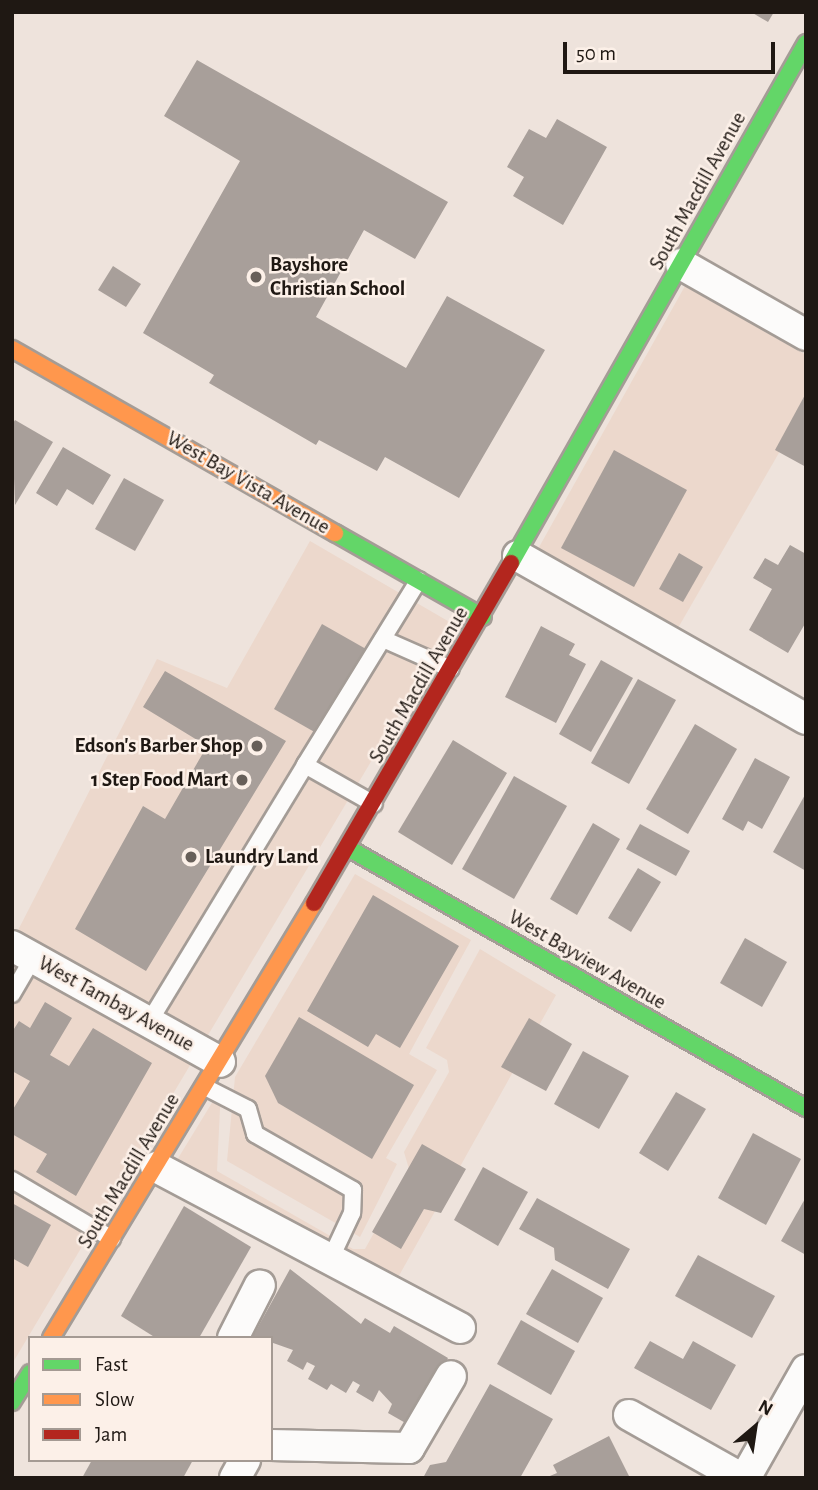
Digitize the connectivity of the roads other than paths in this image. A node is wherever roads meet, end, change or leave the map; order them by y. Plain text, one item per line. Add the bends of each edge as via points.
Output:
1 (806, 43) edge
2 (681, 264) junction
3 (806, 335) edge
4 (12, 349) edge
5 (517, 556) junction
6 (419, 580) junction
7 (483, 617) junction
8 (383, 639) junction
9 (452, 670) junction
10 (806, 719) edge
11 (305, 765) junction
12 (374, 804) junction
13 (348, 848) junction
14 (23, 952) edge
15 (12, 994) edge
16 (149, 1022) junction
17 (213, 1074) junction
18 (806, 1108) edge
19 (156, 1167) junction
20 (12, 1180) edge
21 (112, 1239) junction
22 (330, 1259) junction
23 (260, 1285) dead end
24 (460, 1328) dead end
25 (52, 1336) edge
26 (234, 1336) edge
27 (806, 1370) edge
28 (28, 1376) edge
29 (451, 1376) dead end
30 (12, 1402) edge
31 (629, 1415) dead end
32 (273, 1445) edge
33 (243, 1462) edge
34 (235, 1478) edge
35 (743, 1478) edge

1 - 2 street, South Macdill Avenue
2 - 3 street
2 - 5 street, South Macdill Avenue
4 - 6 street, West Bay Vista Avenue
5 - 7 street, South Macdill Avenue
5 - 10 street
6 - 7 street, West Bay Vista Avenue
6 - 8 lane
7 - 9 street, South Macdill Avenue
8 - 9 lane
8 - 11 lane
9 - 12 street, South Macdill Avenue
11 - 12 lane
11 - 16 lane
12 - 13 street, South Macdill Avenue
13 - 17 street, South Macdill Avenue
13 - 18 street, West Bayview Avenue
14 - 15 lane
14 - 16 street, West Tambay Avenue
16 - 17 street, West Tambay Avenue
17 - 19 street, South Macdill Avenue
17 - 22 lane via 248,1109 255,1134 353,1190 352,1213
19 - 21 street, South Macdill Avenue
19 - 22 street
20 - 21 lane
21 - 25 street, South Macdill Avenue
22 - 24 street
23 - 26 street
27 - 35 street
28 - 30 street
29 - 32 street via 409,1448
31 - 35 street
33 - 34 street

